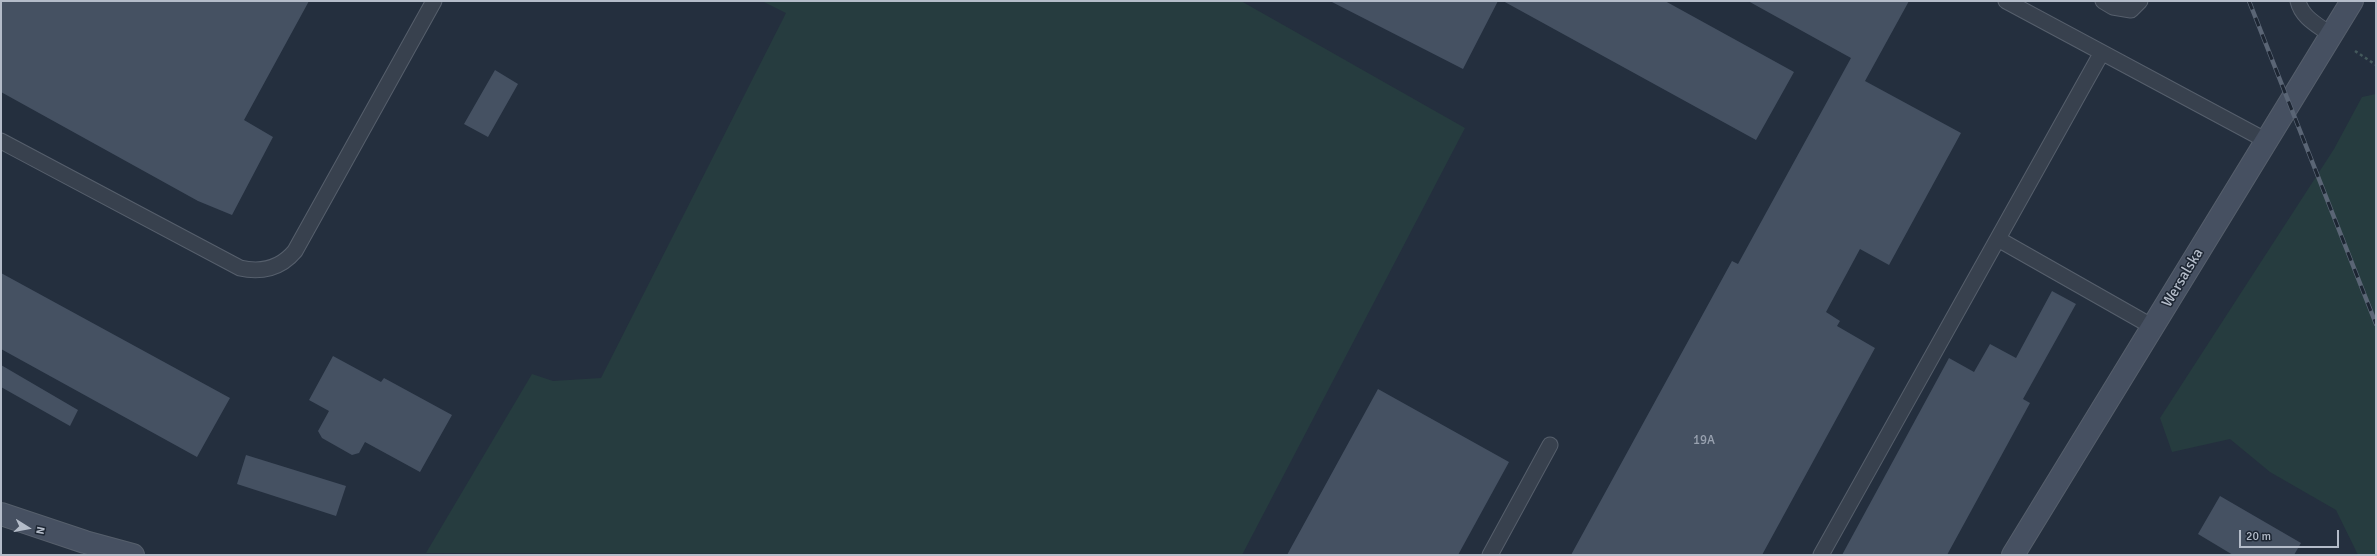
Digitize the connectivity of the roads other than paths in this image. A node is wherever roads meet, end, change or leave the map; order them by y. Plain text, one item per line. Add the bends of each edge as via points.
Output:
1 (434, 1) edge
2 (2006, 1) edge
3 (2103, 1) edge
4 (2140, 1) edge
5 (2298, 1) edge
6 (2352, 1) edge
7 (2332, 35) junction
8 (2101, 54) junction
9 (1, 141) edge
10 (2267, 141) junction
11 (1998, 239) junction
12 (2153, 327) junction
13 (1550, 445) dead end
14 (1, 514) edge
15 (133, 555) edge
16 (1490, 555) edge
17 (1821, 555) edge
18 (2013, 555) edge

1 - 9 lane via 296,251 287,262 270,269 253,271 240,268
2 - 8 lane
3 - 4 lane via 2113,7 2131,10
5 - 7 lane via 2301,10 2309,19
6 - 7 street, Wersalska
7 - 10 street, Wersalska
8 - 10 lane
8 - 11 lane
10 - 12 street, Wersalska
11 - 12 lane
11 - 17 lane
12 - 18 street, Wersalska
13 - 16 lane
14 - 15 street

